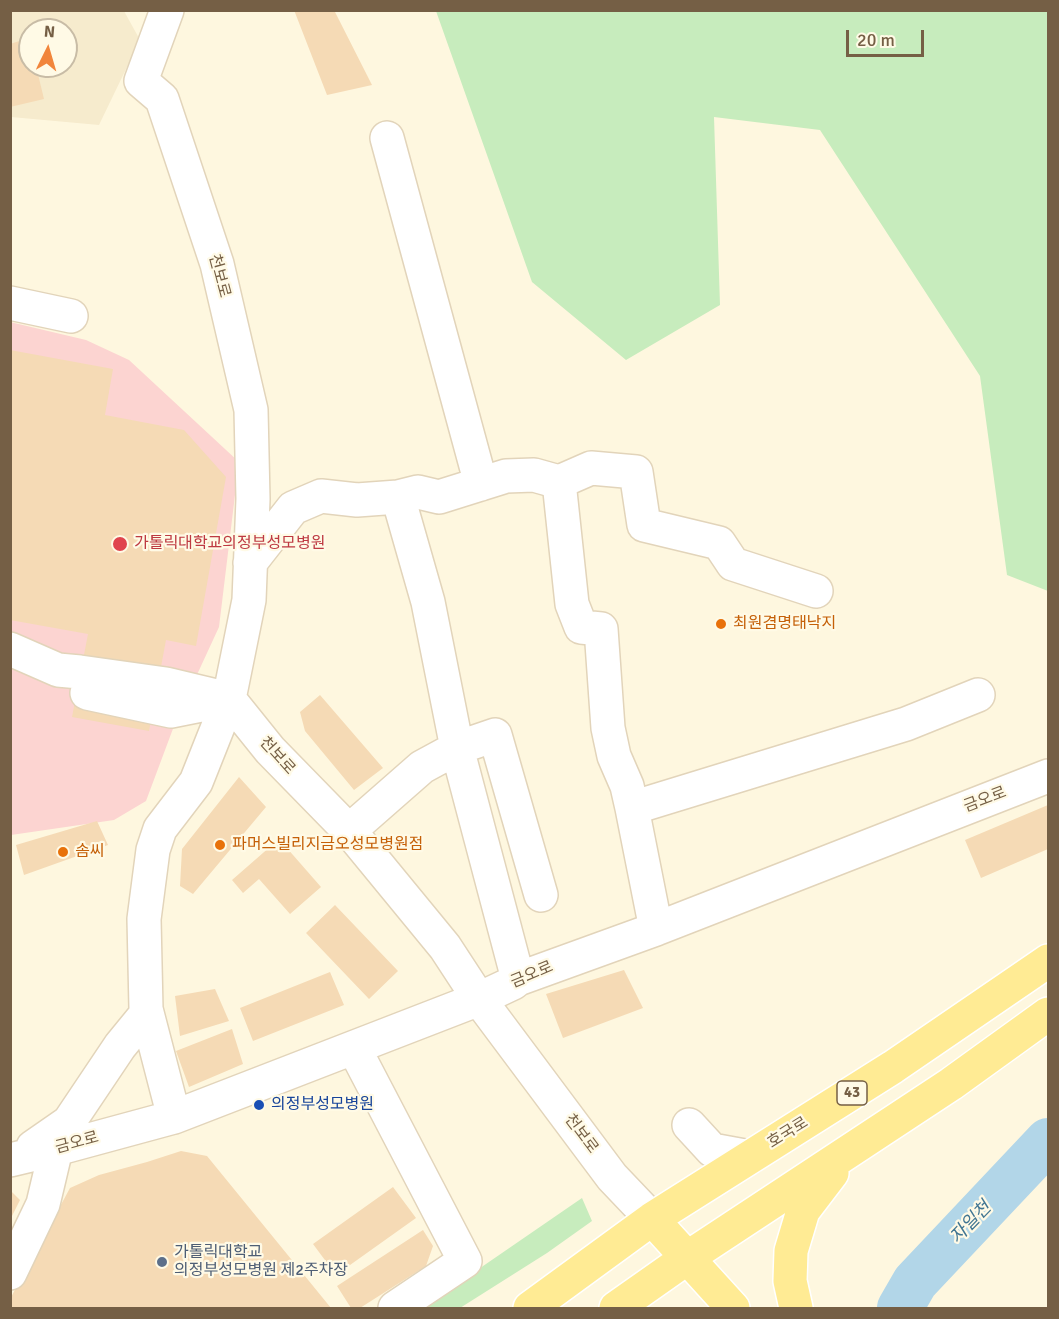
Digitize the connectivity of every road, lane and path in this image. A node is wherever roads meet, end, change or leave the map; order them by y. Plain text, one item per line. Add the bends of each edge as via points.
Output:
1 (167, 10) edge
2 (387, 138) dead end
3 (10, 303) edge
4 (71, 316) dead end
5 (560, 482) junction
6 (481, 484) junction
7 (398, 497) junction
8 (250, 563) junction
9 (816, 591) dead end
10 (10, 649) edge
11 (10, 674) edge
12 (978, 695) dead end
13 (229, 699) junction
14 (457, 748) junction
15 (1048, 776) edge
16 (632, 808) junction
17 (349, 831) junction
18 (541, 895) dead end
19 (656, 929) junction
20 (1048, 961) edge
21 (518, 979) junction
22 (479, 999) junction
23 (147, 1013) junction
24 (1048, 1014) edge
25 (354, 1048) junction
26 (174, 1117) junction
27 (689, 1125) dead end
28 (865, 1140) junction
29 (56, 1149) junction
30 (750, 1157) junction
31 (13, 1159) edge
32 (652, 1219) junction
33 (687, 1258) junction
34 (10, 1273) edge
35 (395, 1308) edge
36 (530, 1308) edge
37 (616, 1308) edge
38 (733, 1308) edge
39 (796, 1308) edge

1 - 8 street, 천보로 via 141,81 162,99 177,143 217,264 251,410
2 - 6 street
3 - 4 street
5 - 6 street via 534,475 506,476
5 - 9 street via 591,468 636,472 644,525 719,543 733,564
5 - 16 street via 572,604 581,627 601,629 608,728
6 - 7 street via 439,497 418,492
7 - 8 street via 357,500 321,496 293,508
7 - 14 street via 428,602
8 - 13 street, 천보로 via 249,600
10 - 13 street via 58,670 166,684
11 - 13 street via 171,711
12 - 16 street via 906,724
13 - 17 street, 천보로 via 270,750
13 - 23 street via 196,782 160,829 153,850 144,919
14 - 17 street via 422,767
14 - 18 street via 495,735
14 - 21 street
15 - 19 street, 금오로
16 - 19 street
17 - 22 street, 천보로 via 445,947
19 - 21 street, 금오로
20 - 30 main road, 호국로 / 43 via 893,1067
21 - 22 street, 금오로
22 - 25 street, 금오로
22 - 32 street, 천보로 via 612,1177
23 - 26 street
23 - 31 street via 69,1122
24 - 28 main road
25 - 26 street, 금오로
25 - 35 street via 465,1261
26 - 29 street, 금오로
27 - 30 street via 712,1150
28 - 33 main road
28 - 39 main road via 803,1211 790,1251 790,1281
29 - 31 street, 금오로
29 - 34 street via 43,1204
30 - 32 main road, 호국로 / 43
32 - 33 main road, 천보로
32 - 36 main road, 호국로 / 43
33 - 37 main road
33 - 38 main road, 천보로

